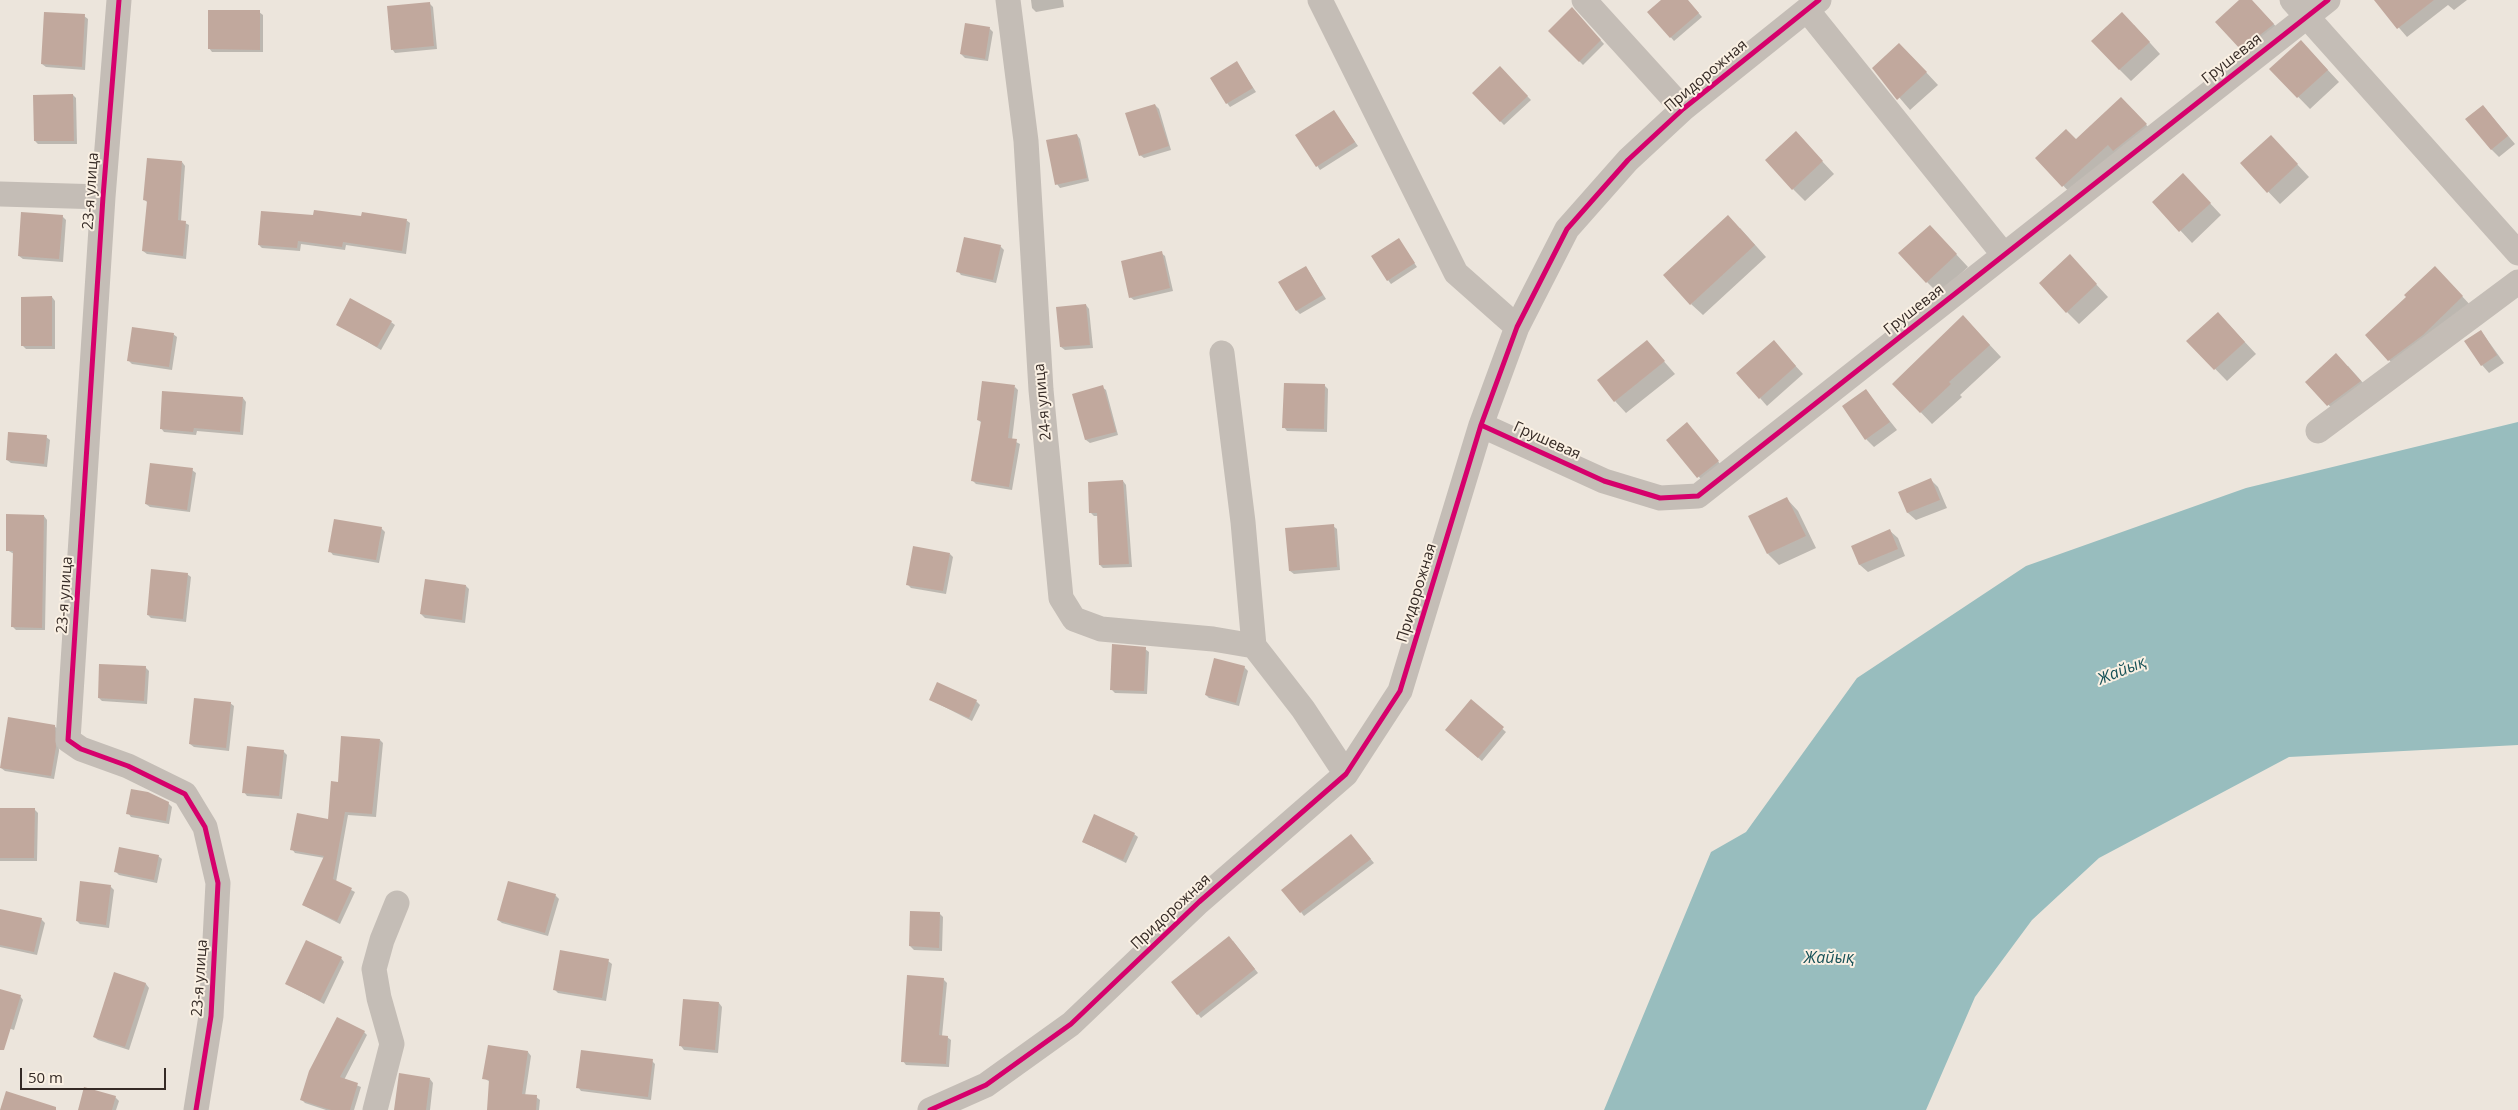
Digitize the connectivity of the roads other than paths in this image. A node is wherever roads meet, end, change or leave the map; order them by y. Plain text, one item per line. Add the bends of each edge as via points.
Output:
1 (119, 0) edge
2 (1008, 0) edge
3 (1320, 0) edge
4 (1584, 0) edge
5 (2328, 0) edge
6 (1813, 5) edge
7 (2299, 8) edge
8 (1684, 110) junction
9 (0, 194) edge
10 (103, 197) junction
11 (2518, 253) edge
12 (2004, 255) junction
13 (2518, 282) edge
14 (1517, 327) junction
15 (1222, 352) dead end
16 (1481, 425) junction
17 (2318, 432) dead end
18 (1254, 646) junction
19 (1346, 774) junction
20 (397, 903) dead end
21 (196, 1110) edge
22 (375, 1110) edge
23 (930, 1110) edge

1 - 10 street, 23-я улица
2 - 18 street, 24-я улица via 1026,141 1041,390 1061,598 1074,618 1101,630 1213,639
3 - 14 street via 1456,273
4 - 8 street
5 - 7 street, Грушевая
6 - 8 street, Придорожная
6 - 12 street
7 - 11 street
7 - 12 street, Грушевая
8 - 14 street, Придорожная via 1628,160 1567,229
9 - 10 street
10 - 21 street, 23-я улица via 68,740 81,749 128,766 185,794 205,827 218,883 211,1016
12 - 16 street, Грушевая via 1698,496 1660,498 1604,480
13 - 17 street
14 - 16 street, Придорожная
15 - 18 street via 1244,522
16 - 19 street, Придорожная via 1400,690
18 - 19 street via 1303,709
19 - 23 street, Придорожная via 1199,902 1071,1024 986,1085
20 - 22 street via 374,969 392,1044

